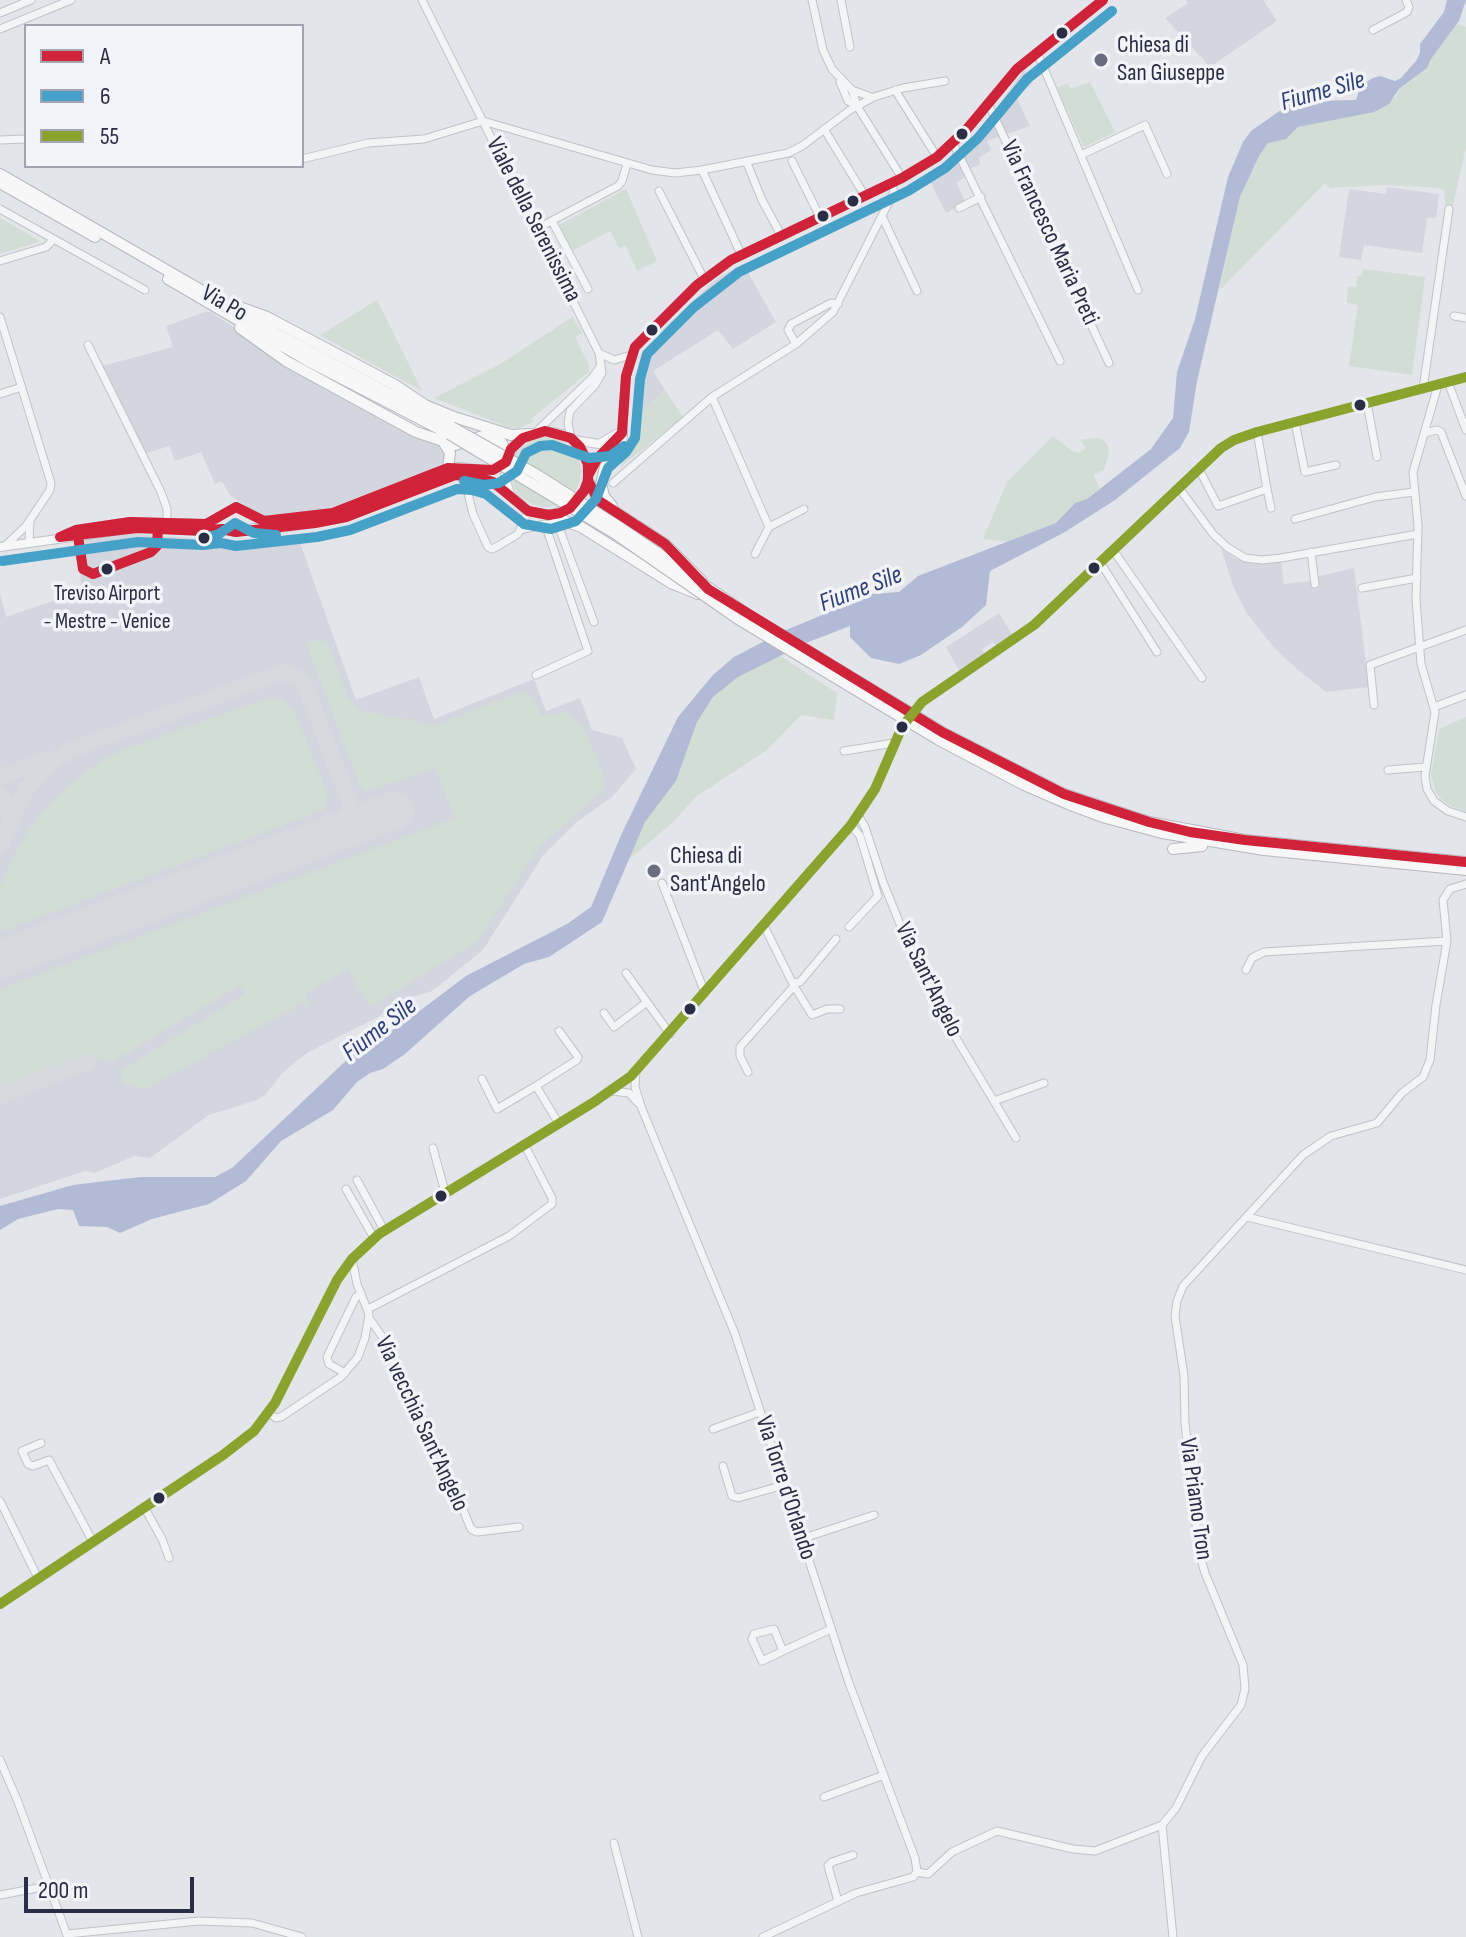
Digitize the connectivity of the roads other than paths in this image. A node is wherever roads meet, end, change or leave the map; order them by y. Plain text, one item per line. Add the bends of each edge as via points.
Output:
1 (31, 0) edge
2 (71, 0) edge
3 (422, 0) edge
4 (812, 0) edge
5 (841, 0) edge
6 (1406, 0) edge
7 (1101, 1) edge
8 (0, 13) edge
9 (0, 29) edge
10 (1373, 30) dead end
11 (850, 47) dead end
12 (1037, 52) junction
13 (945, 81) dead end
14 (848, 89) junction
15 (895, 90) junction
16 (874, 97) junction
17 (988, 103) junction
18 (854, 105) junction
19 (837, 119) junction
20 (483, 121) junction
21 (495, 123) junction
22 (824, 129) junction
23 (491, 136) junction
24 (24, 139) edge
25 (0, 140) edge
26 (953, 143) junction
27 (1081, 155) junction
28 (937, 157) junction
29 (304, 159) edge
30 (792, 161) dead end
31 (747, 163) junction
32 (627, 164) junction
33 (702, 170) junction
34 (0, 174) edge
35 (1167, 174) dead end
36 (902, 178) junction
37 (0, 183) edge
38 (891, 183) junction
39 (659, 191) dead end
40 (865, 196) junction
41 (981, 197) junction
42 (959, 208) dead end
43 (0, 209) edge
44 (1449, 209) dead end
45 (882, 216) junction
46 (820, 217) junction
47 (552, 221) junction
48 (538, 228) junction
49 (781, 235) junction
50 (54, 239) junction
51 (741, 254) junction
52 (0, 261) edge
53 (704, 279) junction
54 (588, 289) dead end
55 (145, 290) dead end
56 (1138, 290) dead end
57 (917, 291) dead end
58 (215, 303) junction
59 (838, 304) junction
60 (1454, 316) dead end
61 (0, 317) edge
62 (1466, 318) edge
63 (796, 344) junction
64 (88, 345) dead end
65 (635, 347) junction
66 (599, 353) junction
67 (628, 356) junction
68 (1060, 361) dead end
69 (602, 363) junction
70 (1109, 363) dead end
71 (1466, 377) edge
72 (1448, 382) junction
73 (1438, 385) junction
74 (22, 387) junction
75 (1423, 389) junction
76 (0, 394) edge
77 (712, 397) junction
78 (1367, 403) junction
79 (1295, 422) junction
80 (1466, 430) edge
81 (1257, 432) junction
82 (533, 433) junction
83 (622, 433) junction
84 (1425, 433) junction
85 (448, 435) junction
86 (572, 439) junction
87 (1377, 457) dead end
88 (506, 459) junction
89 (1336, 465) dead end
90 (448, 468) junction
91 (1199, 469) junction
92 (1305, 472) junction
93 (1295, 474) dead end
94 (588, 477) junction
95 (613, 483) dead end
96 (466, 485) dead end
97 (1179, 488) junction
98 (1267, 489) junction
99 (1414, 492) junction
100 (510, 494) junction
101 (1466, 496) edge
102 (1271, 508) dead end
103 (804, 509) dead end
104 (528, 511) junction
105 (616, 511) junction
106 (245, 512) junction
107 (224, 515) junction
108 (547, 519) junction
109 (1295, 519) dead end
110 (167, 526) junction
111 (28, 527) junction
112 (769, 527) junction
113 (227, 529) junction
114 (243, 530) junction
115 (520, 530) junction
116 (1418, 534) junction
117 (49, 539) junction
118 (29, 542) junction
119 (3, 546) edge
120 (1113, 550) junction
121 (1311, 552) junction
122 (755, 554) dead end
123 (1100, 562) junction
124 (1417, 578) junction
125 (1315, 584) dead end
126 (1362, 588) dead end
127 (707, 593) junction
128 (594, 622) dead end
129 (1466, 630) edge
130 (1419, 647) junction
131 (1157, 652) dead end
132 (536, 675) dead end
133 (1202, 678) dead end
134 (1466, 695) edge
135 (1374, 705) dead end
136 (1434, 707) junction
137 (940, 736) junction
138 (894, 743) junction
139 (844, 751) dead end
140 (1425, 767) junction
141 (1388, 770) dead end
142 (1052, 789) junction
143 (1123, 805) dead end
144 (858, 815) junction
145 (1466, 817) edge
146 (851, 825) junction
147 (1249, 848) junction
148 (1173, 849) dead end
149 (1403, 855) junction
150 (1466, 855) edge
151 (1466, 862) edge
152 (1463, 871) edge
153 (662, 883) dead end
154 (1466, 884) edge
155 (764, 926) junction
156 (849, 927) dead end
157 (836, 939) dead end
158 (1447, 941) junction
159 (1246, 970) dead end
160 (626, 973) dead end
161 (794, 985) junction
162 (705, 993) junction
163 (647, 1002) junction
164 (840, 1009) dead end
165 (604, 1013) dead end
166 (559, 1031) dead end
167 (670, 1034) junction
168 (636, 1071) junction
169 (748, 1072) dead end
170 (482, 1079) dead end
171 (625, 1081) junction
172 (1044, 1083) dead end
173 (536, 1086) junction
174 (612, 1091) junction
175 (634, 1091) junction
176 (994, 1101) junction
177 (559, 1124) junction
178 (1016, 1138) dead end
179 (524, 1144) junction
180 (433, 1148) dead end
181 (357, 1180) dead end
182 (346, 1189) dead end
183 (445, 1192) junction
184 (1247, 1217) junction
185 (384, 1230) junction
186 (374, 1238) junction
187 (352, 1259) junction
188 (1466, 1270) edge
189 (361, 1293) junction
190 (368, 1314) junction
191 (345, 1373) junction
192 (760, 1412) junction
193 (269, 1413) junction
194 (713, 1429) dead end
195 (41, 1443) dead end
196 (723, 1466) dead end
197 (784, 1485) junction
198 (0, 1501) edge
199 (144, 1507) junction
200 (874, 1515) dead end
201 (519, 1527) dead end
202 (801, 1539) junction
203 (93, 1542) junction
204 (169, 1558) dead end
205 (38, 1578) junction
206 (0, 1604) edge
207 (831, 1629) junction
208 (783, 1651) junction
209 (0, 1760) edge
210 (884, 1775) junction
211 (824, 1797) dead end
212 (1162, 1825) junction
213 (614, 1843) dead end
214 (853, 1855) dead end
215 (916, 1872) junction
216 (48, 1886) junction
217 (0, 1895) edge
218 (838, 1901) junction
219 (67, 1935) edge
220 (302, 1937) edge
221 (638, 1937) edge
222 (763, 1937) edge
223 (1173, 1937) edge

1 - 8 street
2 - 9 street
3 - 20 street, Viale della Serenissima
4 - 14 street via 823,50
5 - 11 street
6 - 10 street via 1407,12
7 - 12 main road
12 - 17 main road
12 - 27 street
13 - 15 street
14 - 16 street
14 - 18 street via 848,101
14 - 19 street
15 - 16 street
15 - 28 street
16 - 18 street
17 - 26 main road
17 - 70 street, Via Francesco Maria Preti
18 - 19 street
18 - 36 street
19 - 22 street
20 - 21 street
20 - 23 street, Viale della Serenissima
20 - 29 street via 424,139 368,143
21 - 23 street
21 - 32 street
22 - 31 street via 788,153
22 - 40 street
23 - 48 street, Viale della Serenissima
24 - 25 street
26 - 28 main road
26 - 41 street
27 - 35 street via 1145,125
27 - 56 street
28 - 36 main road
30 - 46 street
31 - 33 street
31 - 49 street
32 - 33 street via 675,173
32 - 47 street via 618,186
33 - 51 street
34 - 58 highway, Via Po
36 - 38 main road
37 - 58 highway, Via Po
38 - 40 main road
38 - 45 street via 894,190
39 - 53 street
40 - 46 main road
41 - 42 street
41 - 68 street
43 - 50 street
44 - 75 street
45 - 57 street
45 - 59 street
46 - 49 main road
47 - 48 street
47 - 54 street
48 - 66 street, Viale della Serenissima
49 - 51 main road
50 - 52 street via 46,247
50 - 55 street
51 - 53 main road
53 - 65 main road
58 - 82 highway via 267,317 454,417 511,435
58 - 85 highway, Via Po via 308,361
59 - 63 street
59 - 63 street via 791,324 788,330
60 - 62 street
61 - 74 street
63 - 77 street
64 - 110 street via 152,473 167,509
65 - 67 main road
65 - 83 main road via 626,376
66 - 67 street via 614,360
66 - 69 street, Viale della Serenissima
67 - 86 main road via 617,433 599,444
69 - 82 street
69 - 86 street via 600,378 570,411
71 - 72 street
72 - 73 street
72 - 80 street
73 - 75 street
73 - 84 street
74 - 76 street
74 - 111 street via 51,475 50,490
75 - 78 street
77 - 95 street
77 - 112 street
78 - 79 street
78 - 87 street
79 - 81 street
79 - 92 street
81 - 91 street via 1227,443
81 - 98 street
82 - 86 main road via 554,431
82 - 88 main road via 516,443
83 - 94 main road
83 - 105 highway via 601,484
84 - 99 street via 1414,461
84 - 101 street via 1441,432
85 - 88 highway via 455,445 486,435 502,443
85 - 90 highway
85 - 127 highway, Via Po, bridge via 570,496
86 - 94 main road via 585,455
88 - 90 main road via 489,471
88 - 100 main road
89 - 92 street
90 - 106 main road via 333,513 267,522
91 - 97 street
91 - 98 street via 1218,506
92 - 93 street
94 - 105 highway via 599,501
94 - 108 main road via 578,500
96 - 115 street via 488,547
97 - 120 street
97 - 121 street via 1213,534 1245,558
98 - 102 street
99 - 109 street
99 - 116 street
100 - 104 main road
100 - 114 main road via 480,477 451,475 336,519
103 - 112 street
104 - 108 main road
104 - 115 street
105 - 127 highway, bridge via 665,544
106 - 107 main road via 233,508
106 - 114 main road
107 - 110 main road via 205,524
107 - 113 main road
108 - 115 street
108 - 127 highway, bridge via 581,527 671,583
108 - 128 street via 558,525
108 - 132 street via 588,651
110 - 113 main road
110 - 117 main road via 123,523
111 - 117 street
111 - 118 street
111 - 119 street
112 - 122 street
113 - 114 main road
116 - 121 street
116 - 124 street
117 - 118 main road
118 - 119 main road
120 - 123 street
120 - 133 street
121 - 125 street
123 - 131 street
123 - 138 street via 1027,631 928,696
124 - 126 street
124 - 130 street
127 - 137 highway, bridge
129 - 130 street
130 - 135 street via 1370,665
130 - 136 street
134 - 136 street
136 - 140 street
137 - 142 highway
137 - 147 highway via 1024,785 1106,818
138 - 139 street
138 - 144 street
140 - 141 street
140 - 145 street via 1425,783 1434,801
142 - 143 highway
142 - 149 highway via 1190,832
144 - 146 street
144 - 176 street, Via Sant'Angelo via 915,961
146 - 155 street
146 - 156 street, Via Sant'Angelo via 860,836 878,896
147 - 148 highway
147 - 152 highway
149 - 150 highway
149 - 151 highway
153 - 162 street
154 - 158 street, Via Priamo Tron via 1450,889 1443,900
155 - 161 street
155 - 162 street
157 - 161 street
158 - 159 street via 1264,952 1252,958
158 - 184 street, Via Priamo Tron via 1423,1077 1377,1123 1331,1136 1310,1149
160 - 163 street
161 - 164 street via 812,1015
161 - 169 street via 740,1047
162 - 167 street
163 - 165 street via 614,1027
163 - 167 street
166 - 173 street via 577,1060
167 - 168 street
168 - 171 street
168 - 175 street, Via Torre d'Orlando
170 - 173 street via 497,1109
171 - 174 street
171 - 175 street
172 - 176 street
173 - 177 street
174 - 175 street
174 - 177 street
175 - 192 street, Via Torre d'Orlando via 735,1334
176 - 178 street, Via Sant'Angelo
177 - 179 street
179 - 183 street
179 - 190 street via 552,1204 509,1236
180 - 183 street
181 - 185 street
182 - 186 street
183 - 185 street
184 - 188 street
184 - 212 street, Via Priamo Tron via 1183,1286 1175,1316 1199,1552 1243,1665 1245,1689 1241,1705 1202,1756
185 - 186 street
186 - 187 street
187 - 189 street
187 - 193 street
189 - 190 street, Via vecchia Sant'Angelo
189 - 191 street, Via vecchia Sant'Angelo via 327,1357
190 - 191 street, Via vecchia Sant'Angelo via 362,1349
190 - 201 street, Via vecchia Sant'Angelo via 442,1458 471,1529
191 - 193 street, Via vecchia Sant'Angelo via 281,1417
192 - 194 street
192 - 197 street, Via Torre d'Orlando
193 - 199 street via 241,1443
195 - 203 street via 22,1451 28,1464 49,1460
196 - 197 street via 732,1496 738,1498
197 - 202 street, Via Torre d'Orlando
198 - 205 street
199 - 203 street
199 - 204 street
200 - 202 street
202 - 207 street, Via Torre d'Orlando
203 - 205 street
205 - 206 street
207 - 208 street
207 - 210 street, Via Torre d'Orlando
208 - 208 street via 774,1629 754,1634 762,1661
209 - 216 street
210 - 211 street
210 - 215 street, Via Torre d'Orlando
212 - 215 street via 1095,1851 997,1831 952,1852 931,1872
212 - 223 street
213 - 221 street
214 - 218 street via 828,1866
215 - 218 street
216 - 217 street
216 - 219 street
218 - 222 street
219 - 220 street via 199,1921 252,1923

